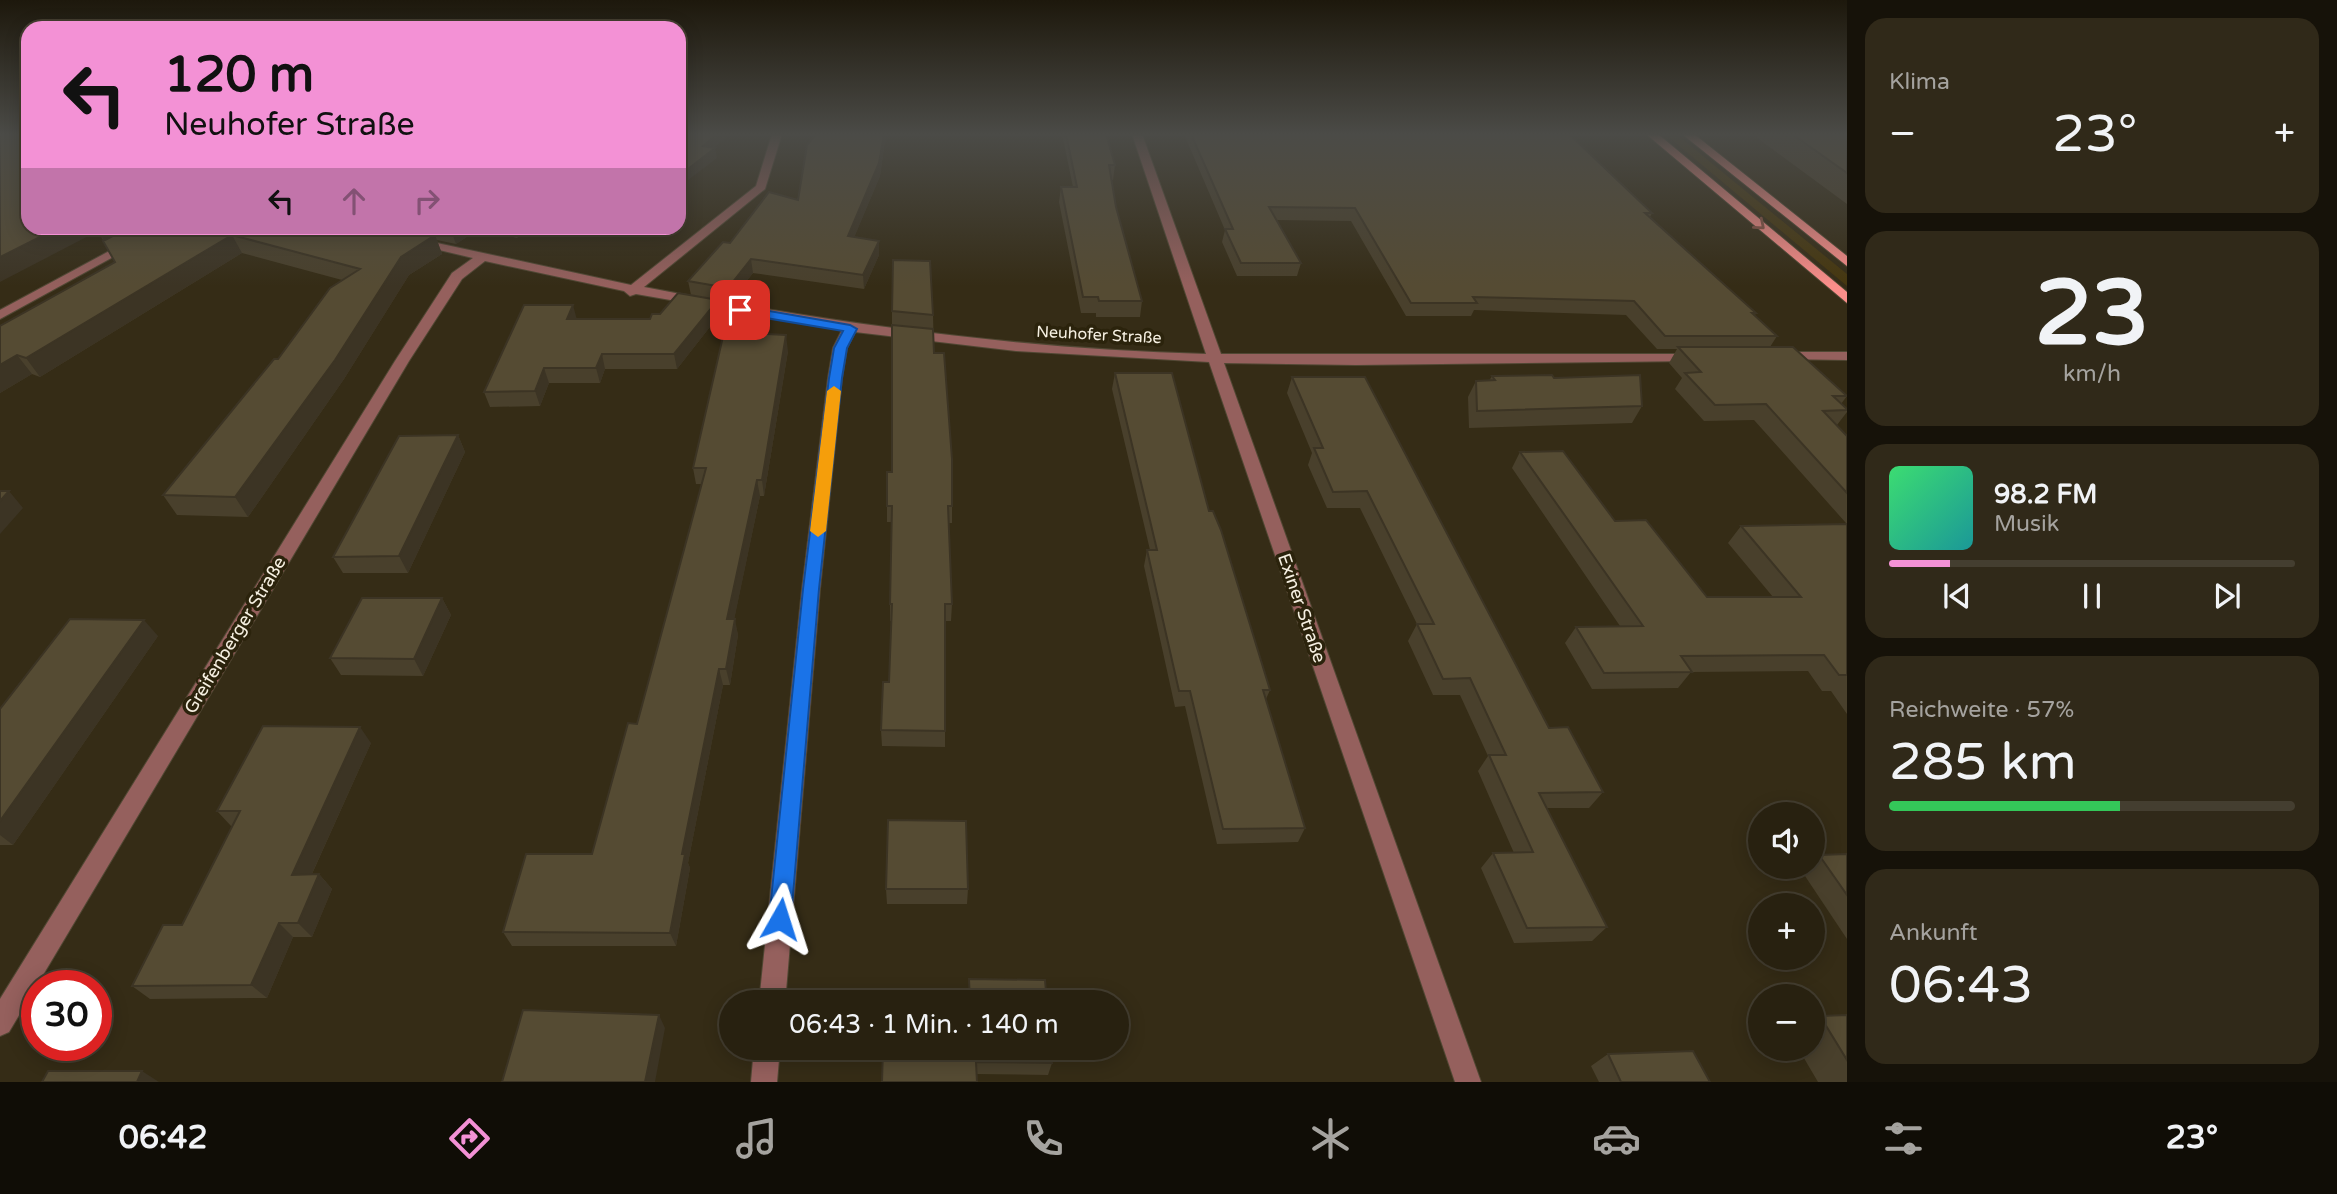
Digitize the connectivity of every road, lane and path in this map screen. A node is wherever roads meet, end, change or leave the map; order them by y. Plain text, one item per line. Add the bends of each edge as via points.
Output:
1 (762, 184) edge
2 (1154, 184) edge
3 (1711, 184) edge
4 (1750, 184) edge
5 (147, 235) edge
6 (401, 237) edge
7 (482, 257) junction
8 (1847, 262) edge
9 (631, 292) junction
10 (1847, 299) edge
11 (0, 315) edge
12 (850, 329) junction
13 (1763, 356) edge
14 (1847, 356) edge
15 (1710, 357) edge
16 (1214, 358) junction
17 (773, 990) edge
18 (0, 1023) edge
19 (766, 1060) edge
20 (764, 1082) edge
21 (1468, 1082) edge

1 - 9 street
2 - 16 street, Exiner Straße
3 -> 10 main road
4 - 8 main road
5 - 11 street
6 - 7 street, Neuhofer Straße
7 - 9 street, Neuhofer Straße
7 - 18 street, Greifenberger Straße via 457,276 402,361
9 - 12 street, Neuhofer Straße
12 - 16 street, Neuhofer Straße via 1015,347
12 - 17 street via 840,348 832,404
13 - 14 street
15 - 16 street, Neuhofer Straße
16 - 21 street, Exiner Straße
19 - 20 street

